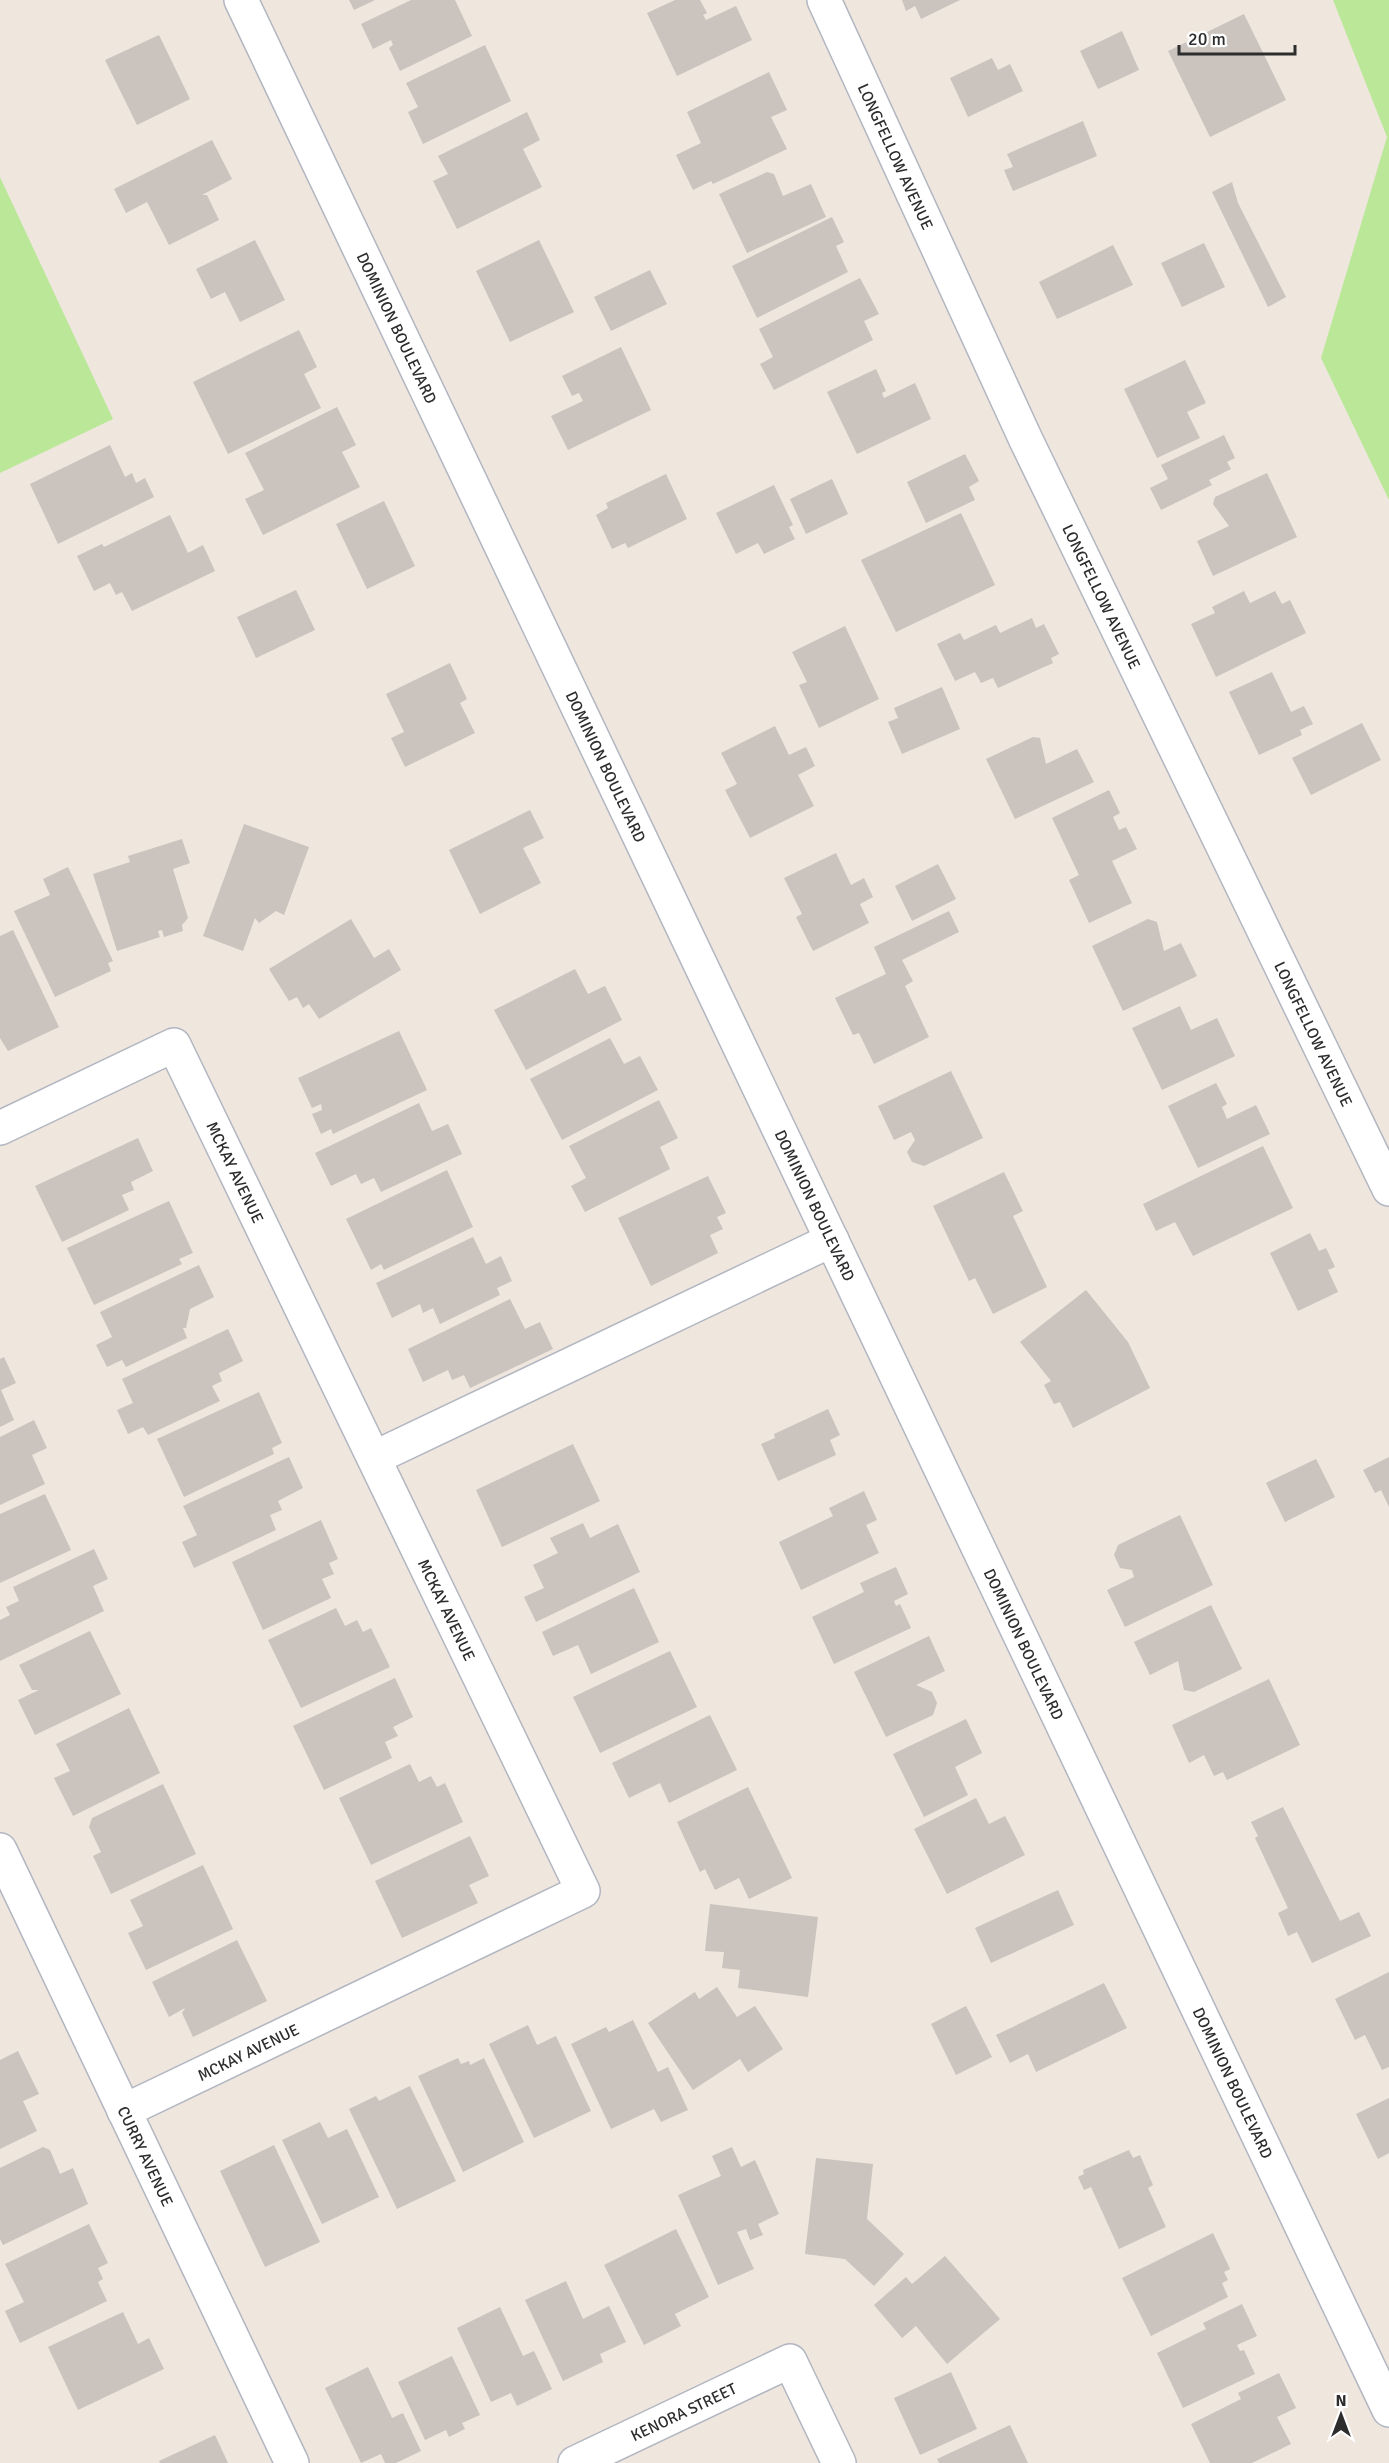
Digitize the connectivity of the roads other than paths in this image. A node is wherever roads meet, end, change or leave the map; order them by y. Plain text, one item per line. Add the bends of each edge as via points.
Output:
1 (241, 0) edge
2 (824, 0) edge
3 (0, 1128) edge
4 (1389, 1189) edge
5 (832, 1240) junction
6 (374, 1458) junction
7 (0, 1850) edge
8 (124, 2111) junction
9 (1389, 2410) edge
10 (292, 2463) edge
11 (575, 2463) edge
12 (838, 2463) edge

1 - 5 street, DOMINION BOULEVARD
2 - 4 street, LONGFELLOW AVENUE via 1026,440
3 - 6 street, MCKAY AVENUE via 174,1045
5 - 6 street
5 - 9 street, DOMINION BOULEVARD
6 - 8 street, MCKAY AVENUE via 583,1891
7 - 8 street, CURRY AVENUE
8 - 10 street, CURRY AVENUE
11 - 12 street, KENORA STREET via 790,2361

